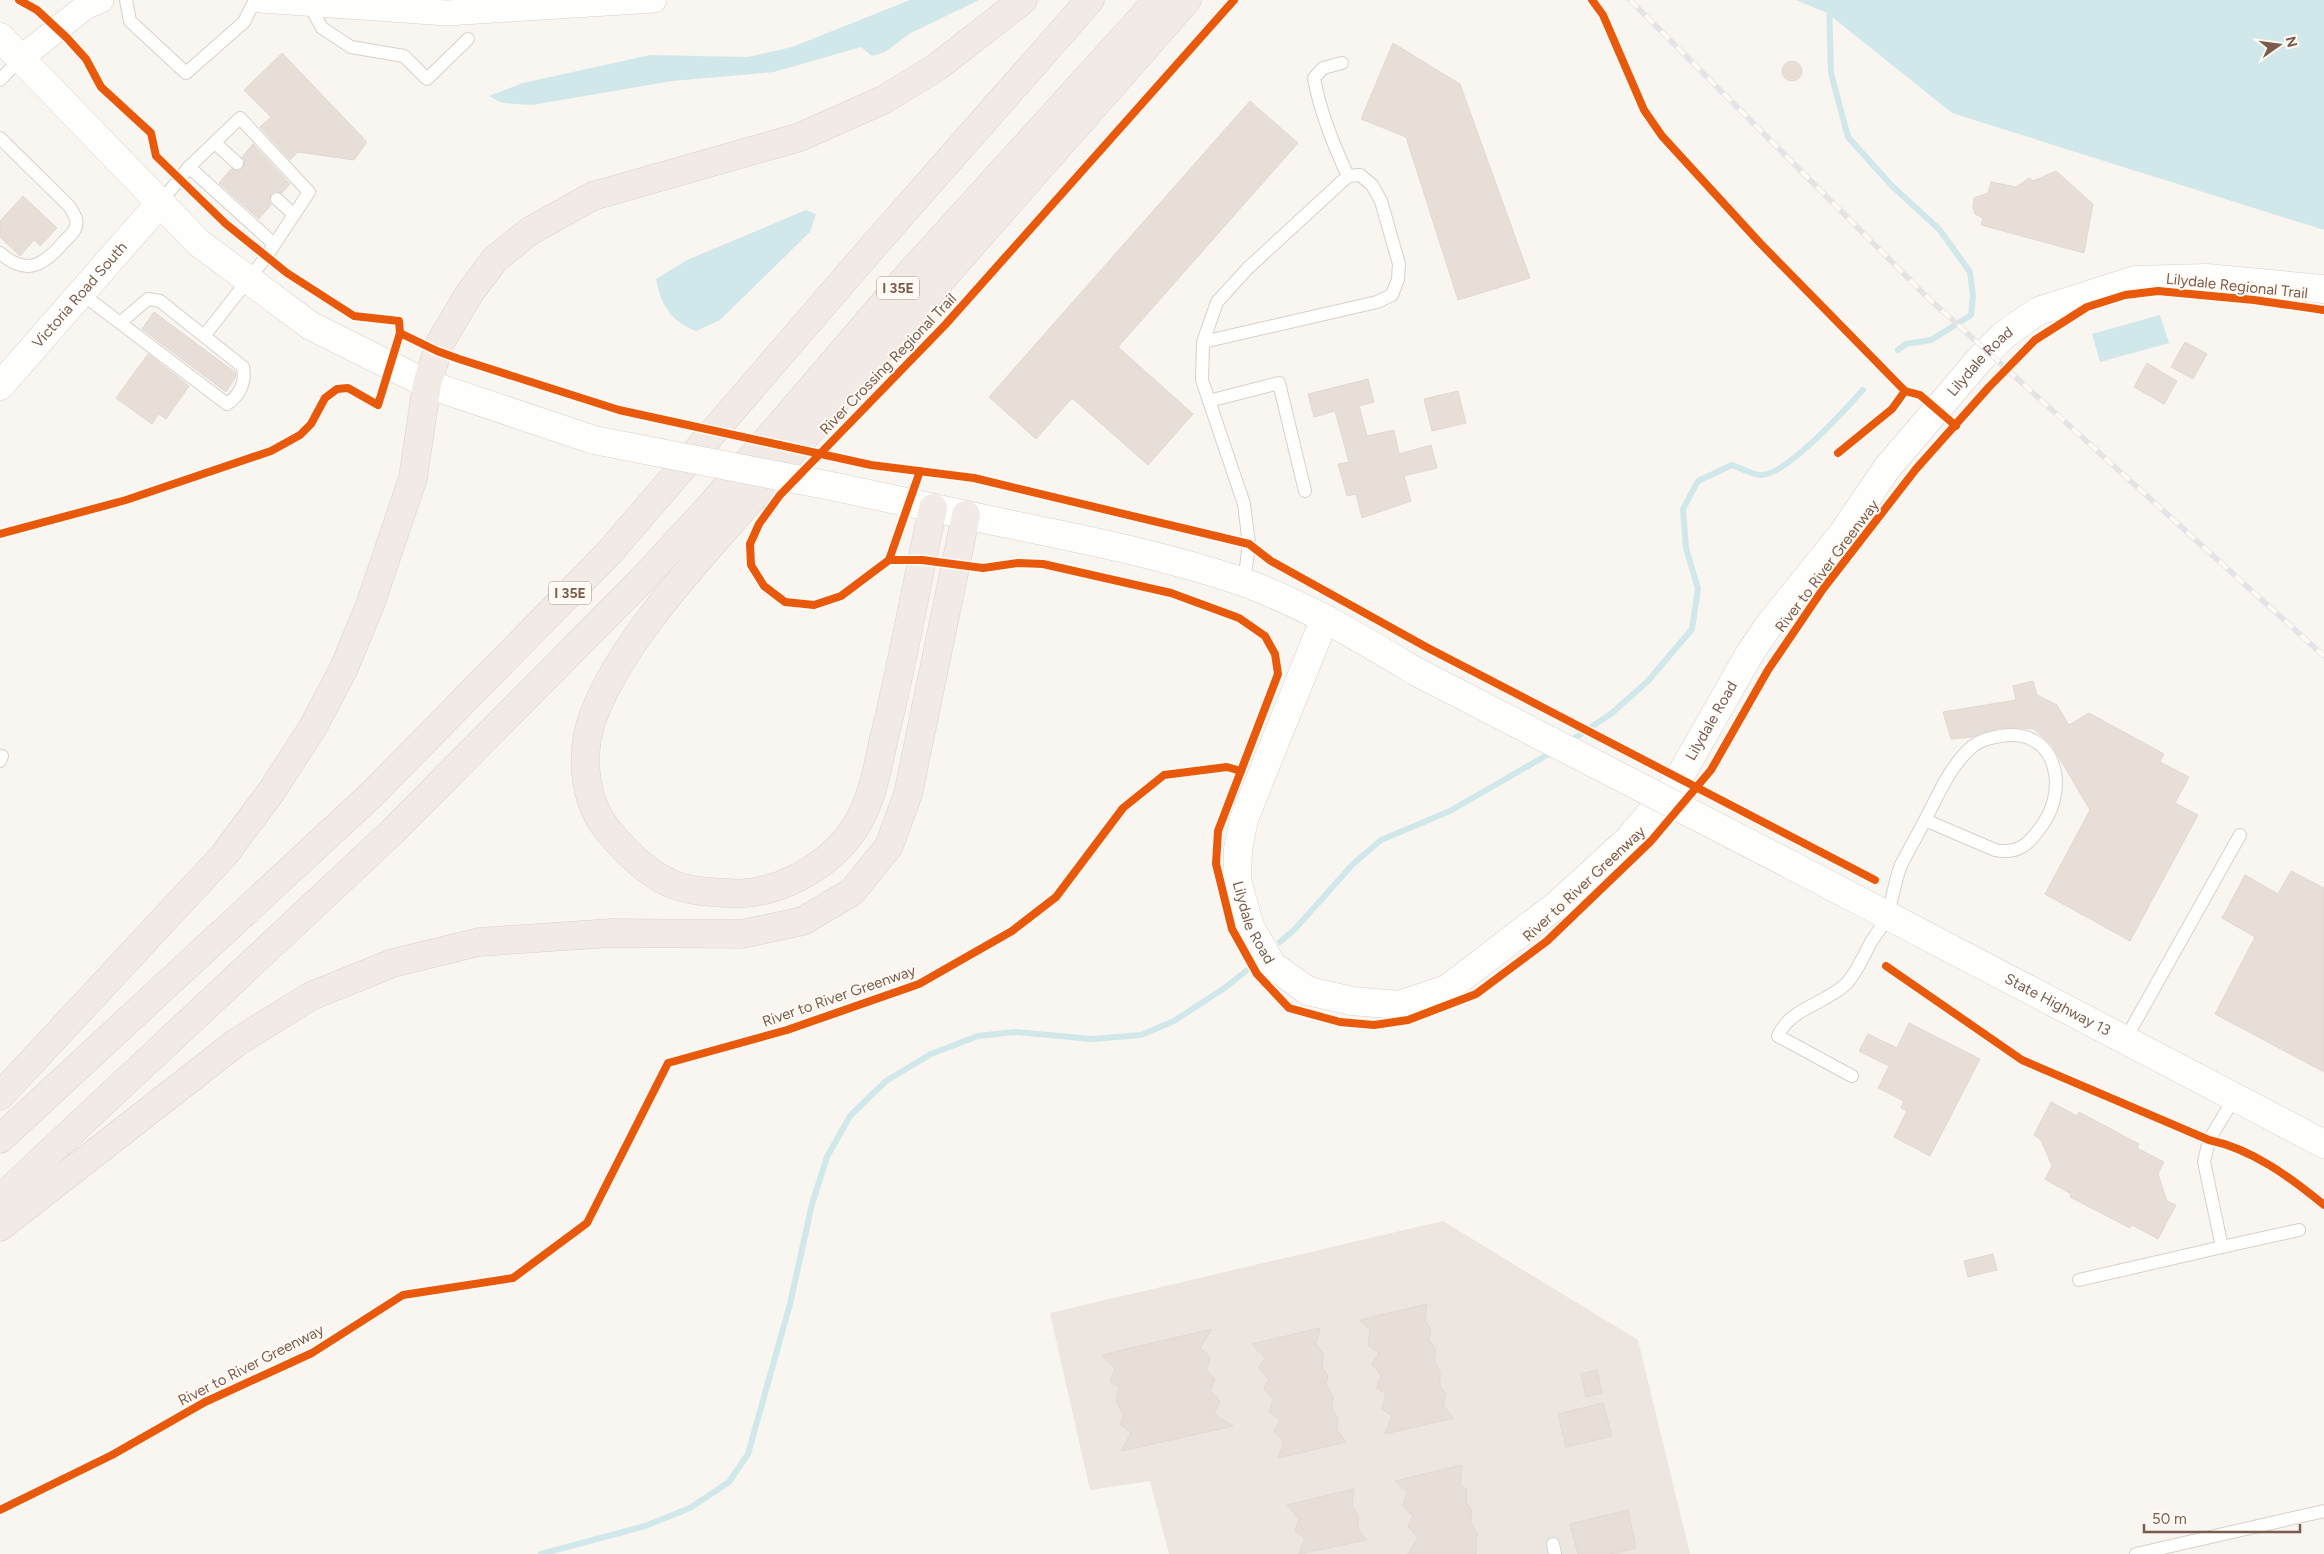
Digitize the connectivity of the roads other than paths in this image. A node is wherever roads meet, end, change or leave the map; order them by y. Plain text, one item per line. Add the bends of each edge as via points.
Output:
1 (101, 0) edge
2 (126, 0) edge
3 (255, 0) edge
4 (261, 0) edge
5 (654, 0) edge
6 (1023, 0) edge
7 (1090, 0) edge
8 (1158, 0) edge
9 (1187, 0) edge
10 (308, 2) junction
11 (0, 37) edge
12 (468, 38) dead end
13 (21, 58) junction
14 (1342, 63) dead end
15 (0, 80) edge
16 (0, 138) edge
17 (214, 143) junction
18 (237, 163) dead end
19 (189, 168) junction
20 (1348, 176) junction
21 (277, 199) dead end
22 (160, 203) junction
23 (294, 215) junction
24 (274, 244) junction
25 (0, 253) edge
26 (249, 280) junction
27 (2324, 289) edge
28 (82, 294) junction
29 (121, 322) junction
30 (204, 336) junction
31 (1203, 342) junction
32 (427, 384) junction
33 (0, 386) edge
34 (1209, 401) junction
35 (1305, 491) dead end
36 (934, 508) junction
37 (966, 515) junction
38 (1244, 583) junction
39 (1325, 618) junction
40 (1925, 820) junction
41 (2240, 835) dead end
42 (1888, 915) junction
43 (2125, 1040) junction
44 (1852, 1076) dead end
45 (0, 1096) edge
46 (2235, 1097) junction
47 (0, 1139) edge
48 (2324, 1144) edge
49 (0, 1199) edge
50 (0, 1227) edge
51 (2299, 1230) dead end
52 (2222, 1247) junction
53 (2079, 1280) dead end
54 (2324, 1511) edge
55 (2136, 1554) edge

1 - 13 street via 85,7
2 - 3 lane via 130,21 186,73 244,22
4 - 10 street
5 - 10 street via 448,13
6 - 32 highway via 937,67 883,100 837,122 800,137 594,196 530,231 495,259 469,294 440,343
7 - 47 highway, I 35E via 607,555 370,796
8 - 49 highway, I 35E via 904,280 712,504 642,580 392,832
9 - 36 highway via 847,387 666,600 617,666 592,718 584,753 588,785 599,820 640,863 670,883 702,891 735,894 770,889 803,875 827,858 855,828 870,796
10 - 12 lane via 322,28 350,47 404,56 427,80
11 - 13 street, State Highway 13
13 - 15 lane
13 - 22 street, State Highway 13
14 - 20 lane via 1323,68 1314,78 1327,126
16 - 25 lane via 70,207 76,218 75,229 40,264 24,266 11,263
17 - 18 lane
17 - 19 lane
17 - 23 lane via 240,118 310,192
19 - 22 lane
19 - 24 lane
20 - 31 lane via 1248,268 1217,302
20 - 31 lane via 1360,175 1372,185 1381,202 1399,264 1398,280 1392,295 1377,302
21 - 23 lane
22 - 26 street, State Highway 13 via 199,243
22 - 28 street, Victoria Road South
23 - 24 lane
24 - 26 lane
26 - 30 lane
26 - 32 street, State Highway 13 via 311,326
27 - 39 street, Lilydale Road via 2206,278 2136,280 2038,312 2004,335 1887,468 1843,533 1769,625 1676,783 1629,839 1558,904 1446,989 1398,1005 1352,1000 1308,990 1272,965 1250,927 1238,880 1238,849 1244,819
28 - 29 lane
28 - 33 street, Victoria Road South
29 - 30 lane via 148,299 160,301
29 - 30 lane via 226,404 235,398 245,379 242,367
31 - 34 lane via 1202,380
32 - 36 street, State Highway 13, bridge via 594,440
32 - 45 highway via 413,478 370,605 344,668 313,726 271,792 224,855
34 - 35 lane via 1279,383
34 - 38 lane via 1244,504 1249,544
36 - 37 street, State Highway 13
37 - 38 street, State Highway 13 via 1151,555
37 - 50 highway via 908,794 889,846 852,892 803,921 742,934 611,933 479,942 393,963 311,996 238,1042
38 - 39 street, State Highway 13
39 - 42 street, State Highway 13, bridge via 1415,670
40 - 40 lane via 1957,763 1984,740 2007,735 2030,737 2040,744 2053,762 2056,791 2047,819 2033,840 2017,851 1995,850
40 - 42 lane via 1901,866
41 - 43 lane
42 - 43 street, State Highway 13
42 - 44 lane via 1846,984 1783,1023 1778,1036
43 - 46 street, State Highway 13
46 - 48 street, State Highway 13
46 - 52 lane via 2209,1140 2204,1162
51 - 52 lane
52 - 53 lane
54 - 55 lane

